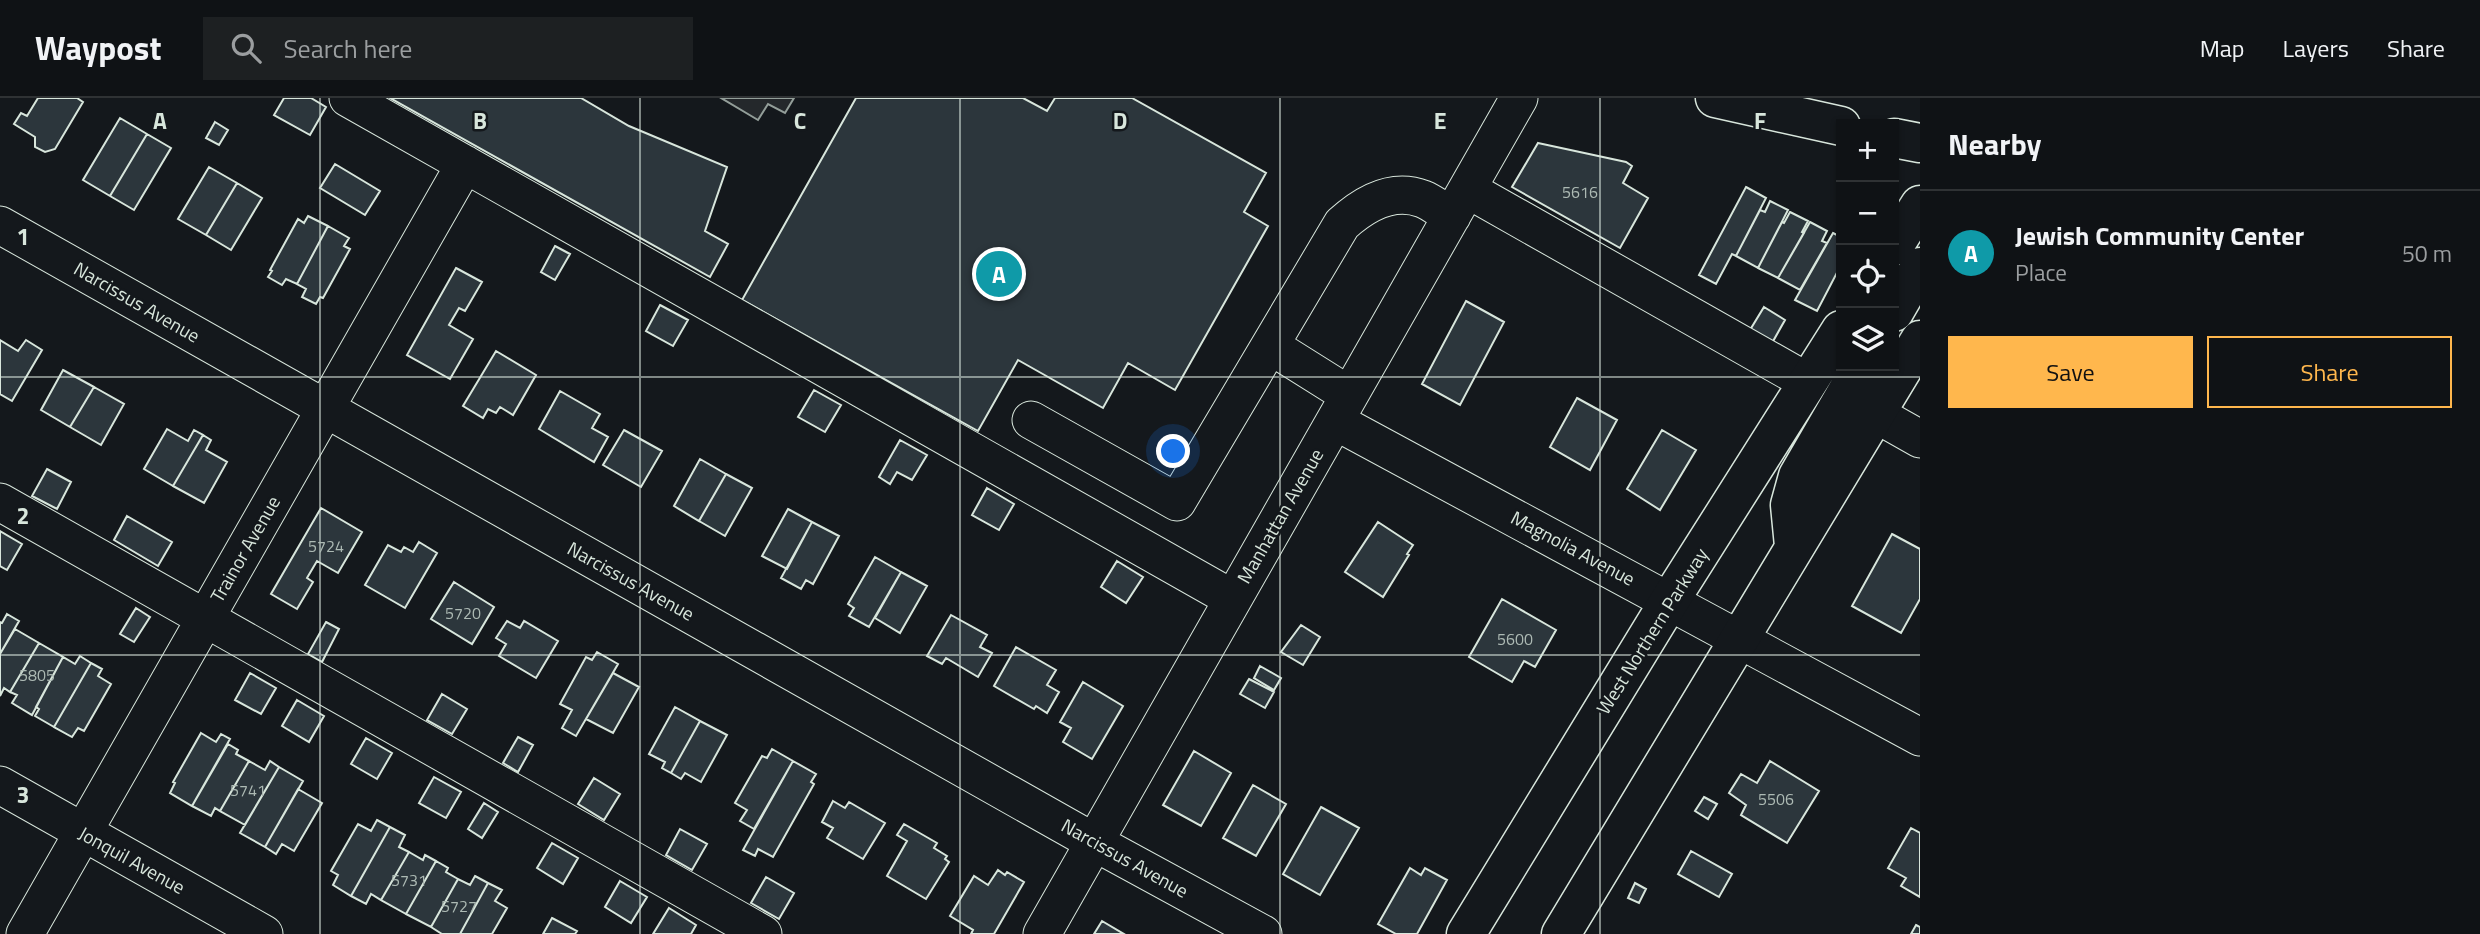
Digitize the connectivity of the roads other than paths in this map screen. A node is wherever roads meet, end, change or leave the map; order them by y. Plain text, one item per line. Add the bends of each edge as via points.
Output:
1 (348, 98) edge
2 (1519, 98) edge
3 (1715, 98) edge
4 (1836, 125) edge
5 (1899, 139) edge
6 (1920, 143) edge
7 (465, 164) junction
8 (1459, 203) junction
9 (1920, 205) edge
10 (0, 225) edge
11 (1895, 245) edge
12 (1920, 267) edge
13 (1896, 308) edge
14 (1836, 338) edge
15 (1920, 340) edge
16 (1270, 346) junction
17 (1859, 371) edge
18 (1808, 382) junction
19 (1342, 408) junction
20 (325, 409) junction
21 (1874, 413) junction
22 (1031, 420) dead end
23 (1920, 439) edge
24 (0, 502) edge
25 (1794, 546) junction
26 (1233, 599) junction
27 (1670, 600) junction
28 (205, 618) junction
29 (1738, 638) junction
30 (1920, 737) edge
31 (0, 785) edge
32 (83, 833) junction
33 (1094, 842) junction
34 (25, 934) edge
35 (264, 934) edge
36 (763, 934) edge
37 (1042, 934) edge
38 (1263, 934) edge
39 (1466, 934) edge
40 (1561, 934) edge

1 - 7 street
2 - 8 street, Manhattan Avenue
3 - 4 main road
5 - 6 main road
7 - 20 street, Trainor Avenue
7 - 26 street
8 - 16 street via 1401,194 1357,211 1342,225
8 - 18 street
8 - 19 street, Manhattan Avenue
9 - 11 main road
10 - 20 street, Narcissus Avenue
12 - 13 main road
14 - 18 main road, West Northern Parkway
15 - 21 main road
16 - 19 street, Magnolia Avenue
16 - 22 street via 1177,502
17 - 25 main road via 1798,476 1790,505
18 - 27 main road, West Northern Parkway
19 - 26 street, Manhattan Avenue
19 - 27 street, Magnolia Avenue
20 - 28 street, Trainor Avenue
20 - 33 street, Narcissus Avenue
21 - 23 street
21 - 25 main road
24 - 28 street
25 - 29 main road
26 - 33 street, Manhattan Avenue
27 - 29 street, Magnolia Avenue
27 - 39 main road, West Northern Parkway
28 - 32 street, Trainor Avenue
28 - 36 street
29 - 30 street, Magnolia Avenue
29 - 40 main road
31 - 32 street, Jonquil Avenue
32 - 34 street, Trainor Avenue
32 - 35 street, Jonquil Avenue
33 - 37 street, Manhattan Avenue
33 - 38 street, Narcissus Avenue

